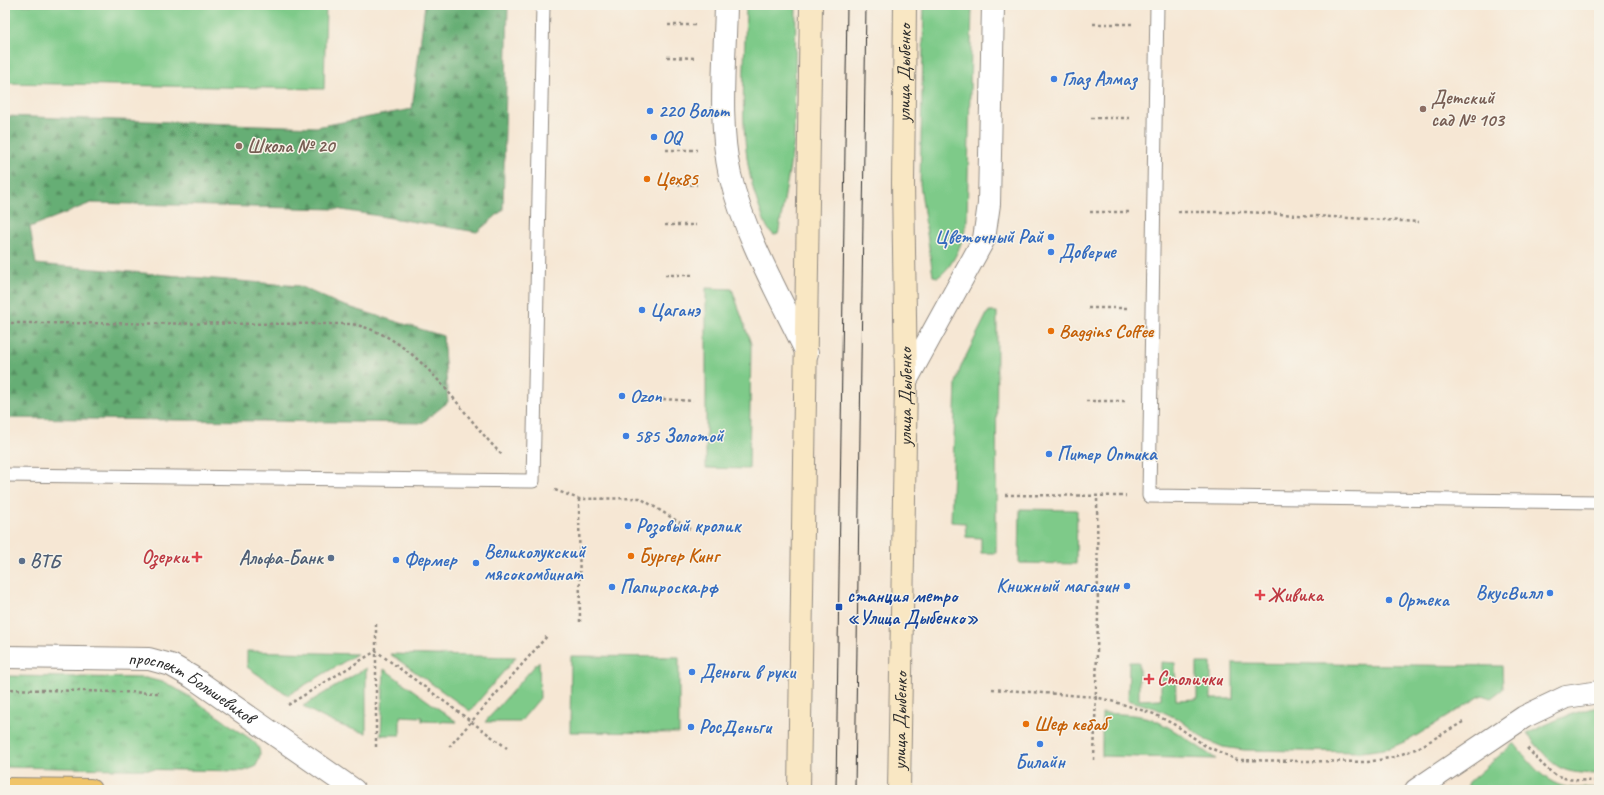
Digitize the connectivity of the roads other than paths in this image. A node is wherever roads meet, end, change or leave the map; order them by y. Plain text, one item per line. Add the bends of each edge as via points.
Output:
1 (543, 5) edge
2 (726, 5) edge
3 (811, 5) edge
4 (905, 5) edge
5 (993, 5) edge
6 (1157, 5) edge
7 (806, 353) junction
8 (906, 381) junction
9 (5, 475) edge
10 (1599, 502) edge
11 (5, 657) edge
12 (1599, 692) edge
13 (5, 789) edge
14 (90, 790) edge
15 (354, 790) edge
16 (799, 790) edge
17 (899, 790) edge
18 (1416, 790) edge

1 - 9 lane via 533,481
2 - 7 street via 724,129 730,174 743,218
3 - 7 main road
4 - 8 main road, улица Дыбенко via 903,183
5 - 8 street via 989,204 984,239
6 - 10 lane via 1149,496
7 - 16 main road
8 - 17 main road, улица Дыбенко
11 - 15 street, проспект Большевиков via 149,659 171,665
12 - 18 street via 1566,698 1508,726
13 - 14 main road

